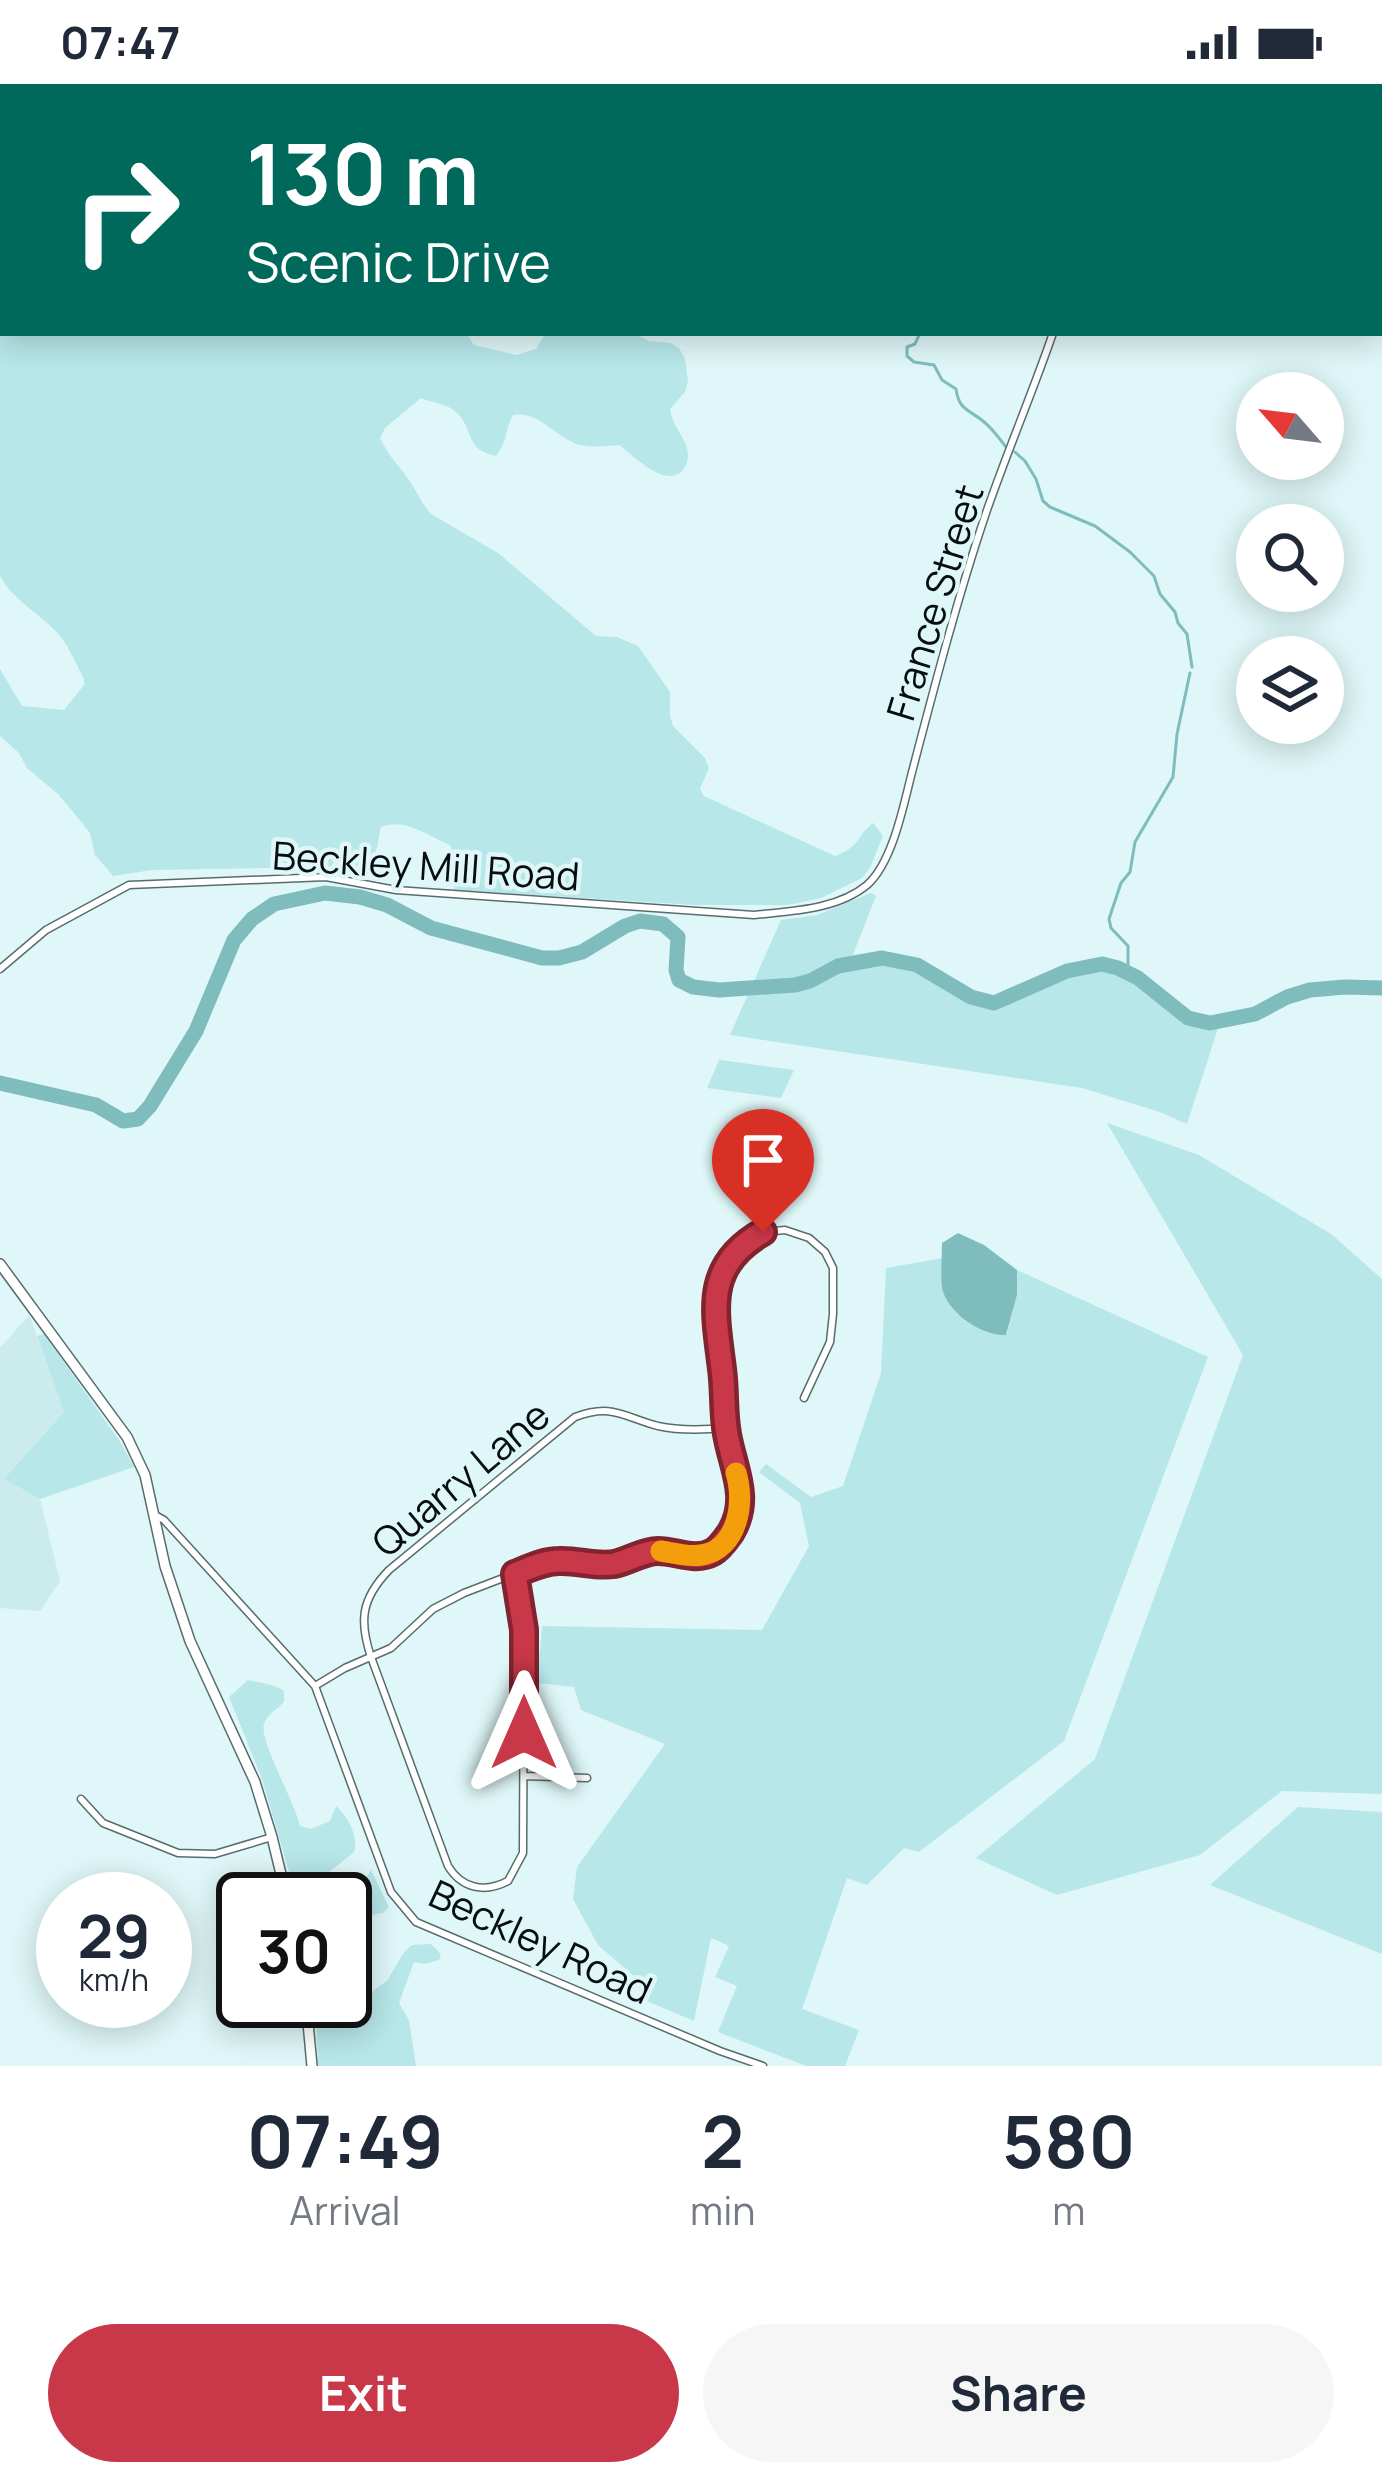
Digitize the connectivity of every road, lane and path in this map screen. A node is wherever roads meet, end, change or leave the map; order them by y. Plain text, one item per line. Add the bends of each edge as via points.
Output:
1 (1052, 336) edge
2 (867, 884) joint
3 (0, 969) edge
4 (0, 1264) edge
5 (804, 1398) dead end
6 (726, 1429) junction
7 (155, 1515) junction
8 (515, 1574) junction
9 (371, 1658) junction
10 (315, 1686) junction
11 (524, 1776) junction
12 (587, 1778) dead end
13 (81, 1799) dead end
14 (272, 1837) junction
15 (280, 1872) edge
16 (308, 2028) edge
17 (312, 2066) edge
18 (763, 2066) edge

1 - 2 street, France Street via 958,599 897,828
2 - 3 street, Beckley Mill Road via 805,910 754,914 396,890 326,877 130,885 46,930
4 - 7 street via 127,1437
5 - 6 street via 830,1342 833,1268 809,1238 763,1232 744,1243 718,1282
6 - 8 street via 742,1500 717,1550 656,1550 608,1565 547,1562
6 - 9 street, Quarry Lane via 672,1428 607,1410 575,1417 377,1582 363,1623
7 - 10 street, Beckley Road
7 - 14 street via 190,1640
8 - 9 street via 433,1609
8 - 11 street via 524,1630
9 - 10 street
9 - 11 street, Quarry Lane via 448,1866 465,1884 502,1885 517,1868
10 - 18 street, Beckley Road via 391,1892 416,1922
11 - 12 street
13 - 14 street via 103,1823 178,1852 215,1854
14 - 15 street
16 - 17 street

